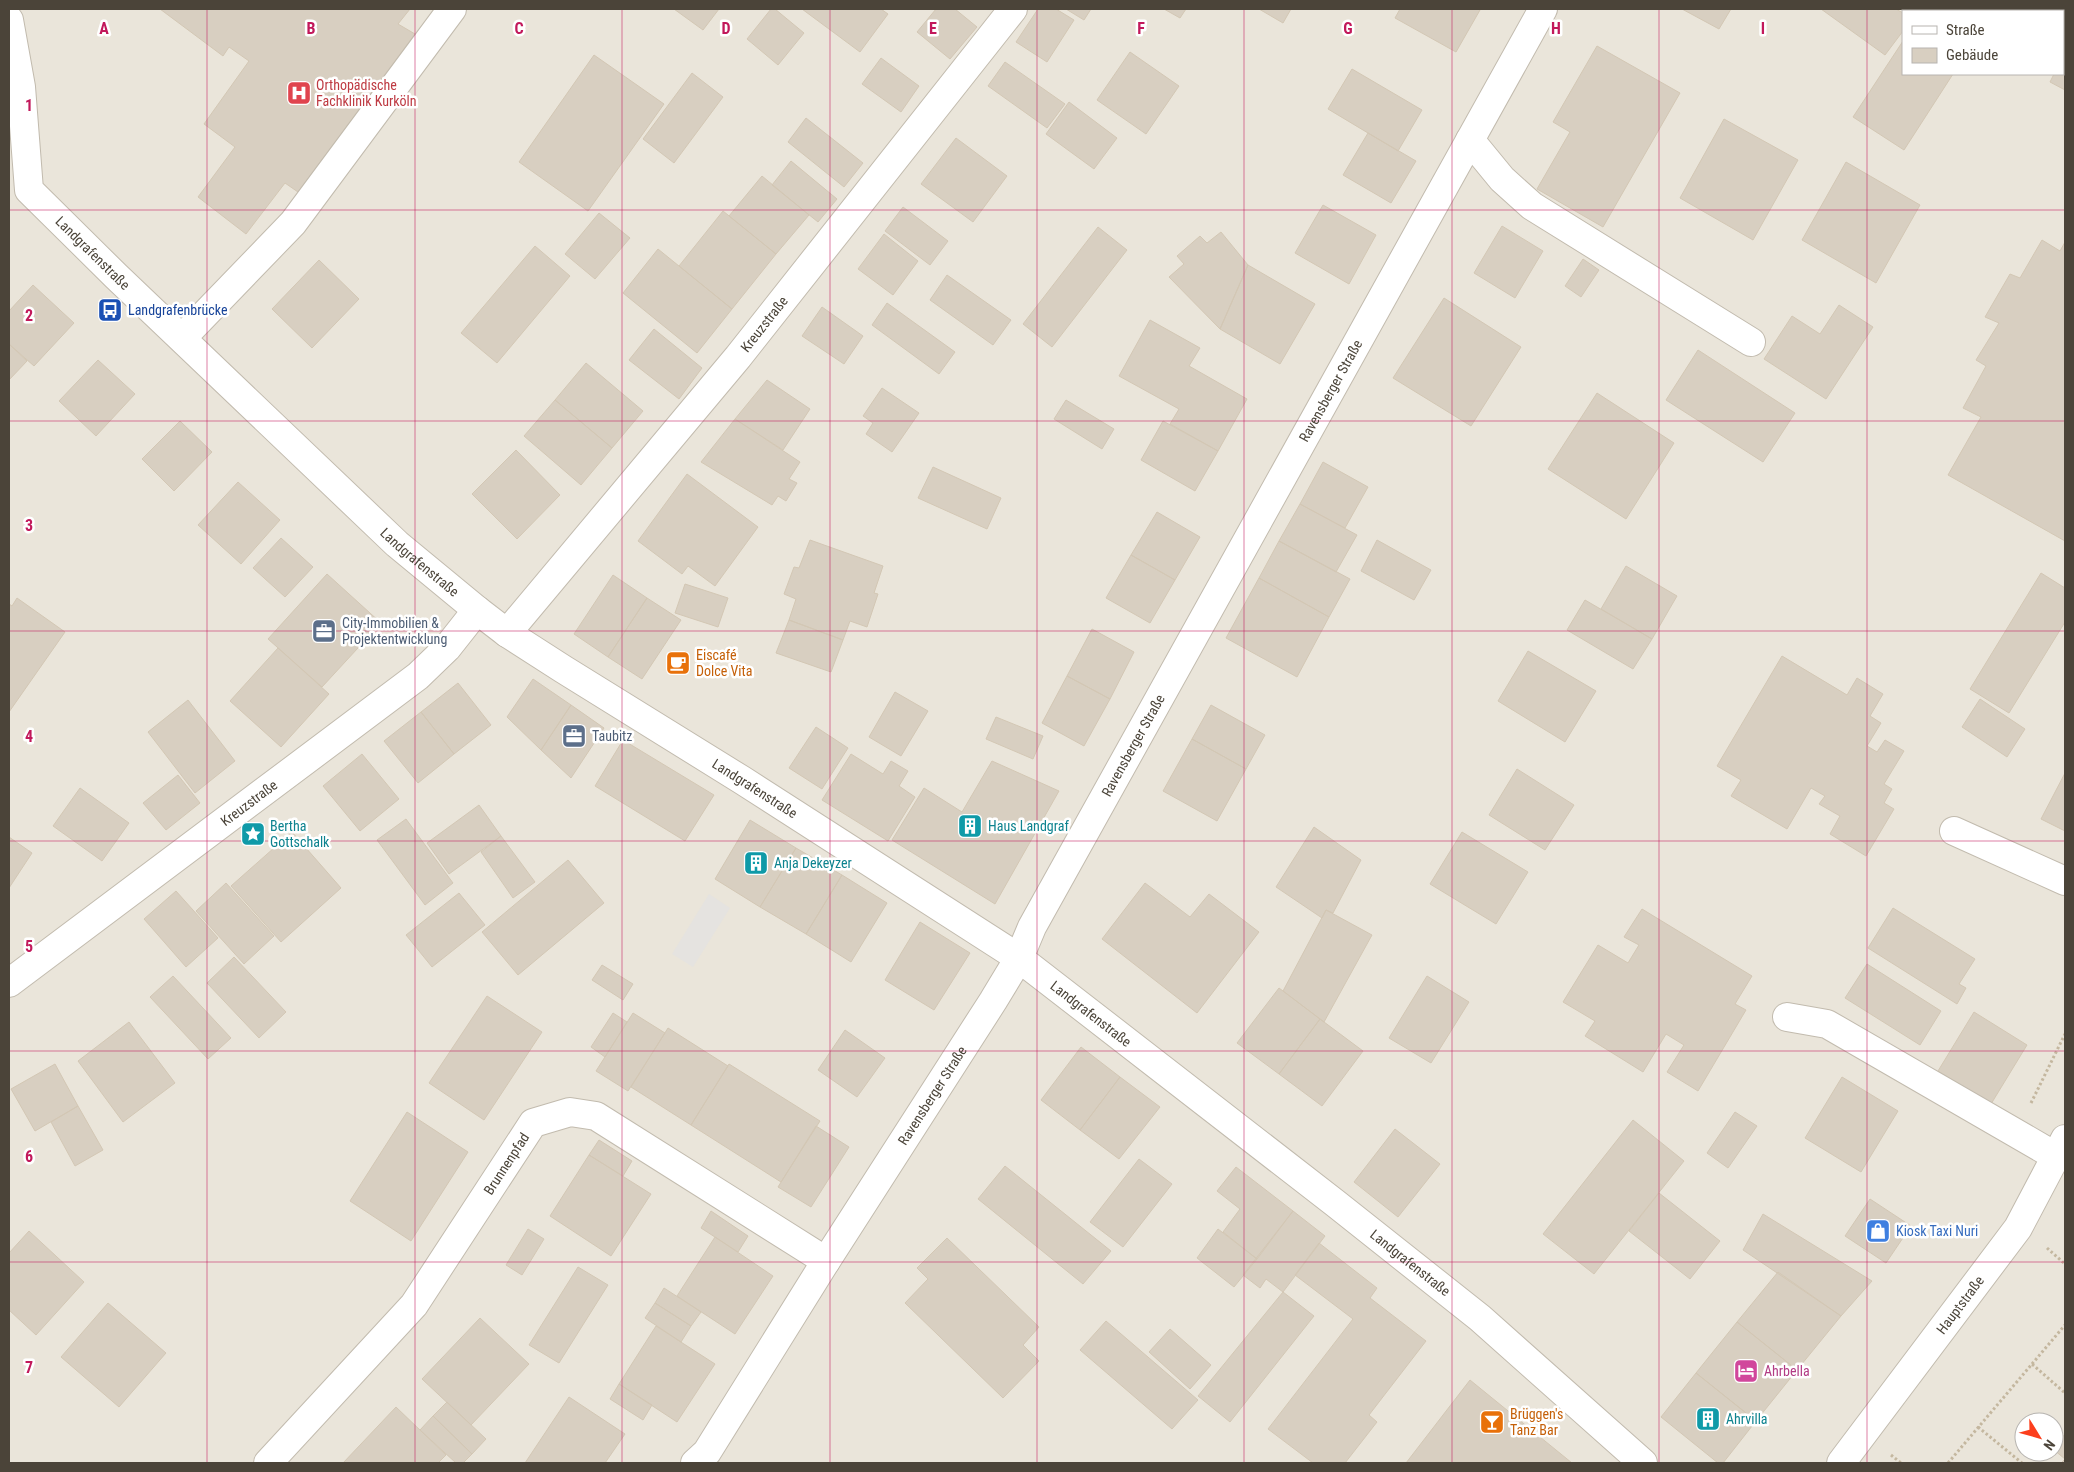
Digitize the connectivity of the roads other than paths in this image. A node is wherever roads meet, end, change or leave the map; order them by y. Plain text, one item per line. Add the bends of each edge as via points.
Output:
1 (452, 9) edge
2 (1013, 9) edge
3 (1543, 9) edge
4 (9, 20) edge
5 (1470, 140) junction
6 (182, 338) junction
7 (1751, 342) dead end
8 (477, 610) junction
9 (507, 633) junction
10 (1954, 831) dead end
11 (2065, 881) edge
12 (1019, 958) junction
13 (9, 983) edge
14 (1787, 1017) dead end
15 (2061, 1148) edge
16 (826, 1260) junction
17 (268, 1463) edge
18 (695, 1463) edge
19 (1643, 1463) edge
20 (1841, 1463) edge

1 - 6 street via 293,223
2 - 9 street, Kreuzstraße via 738,357
3 - 5 street, Ravensberger Straße
4 - 6 street, Landgrafenstraße via 21,87 29,190
5 - 7 street via 1502,179 1532,206
5 - 12 street, Ravensberger Straße via 1036,919
6 - 8 street, Landgrafenstraße via 397,544
8 - 9 street, Landgrafenstraße
8 - 13 street, Kreuzstraße via 447,648 418,676
9 - 12 street, Landgrafenstraße
10 - 11 street
12 - 16 street, Ravensberger Straße
12 - 19 street, Landgrafenstraße via 1480,1318
14 - 15 street via 1827,1024
15 - 20 street, Hauptstraße via 2018,1228
16 - 17 street, Brunnenpfad via 596,1116 570,1112 533,1123 414,1305
16 - 18 street, Ravensberger Straße via 706,1452

